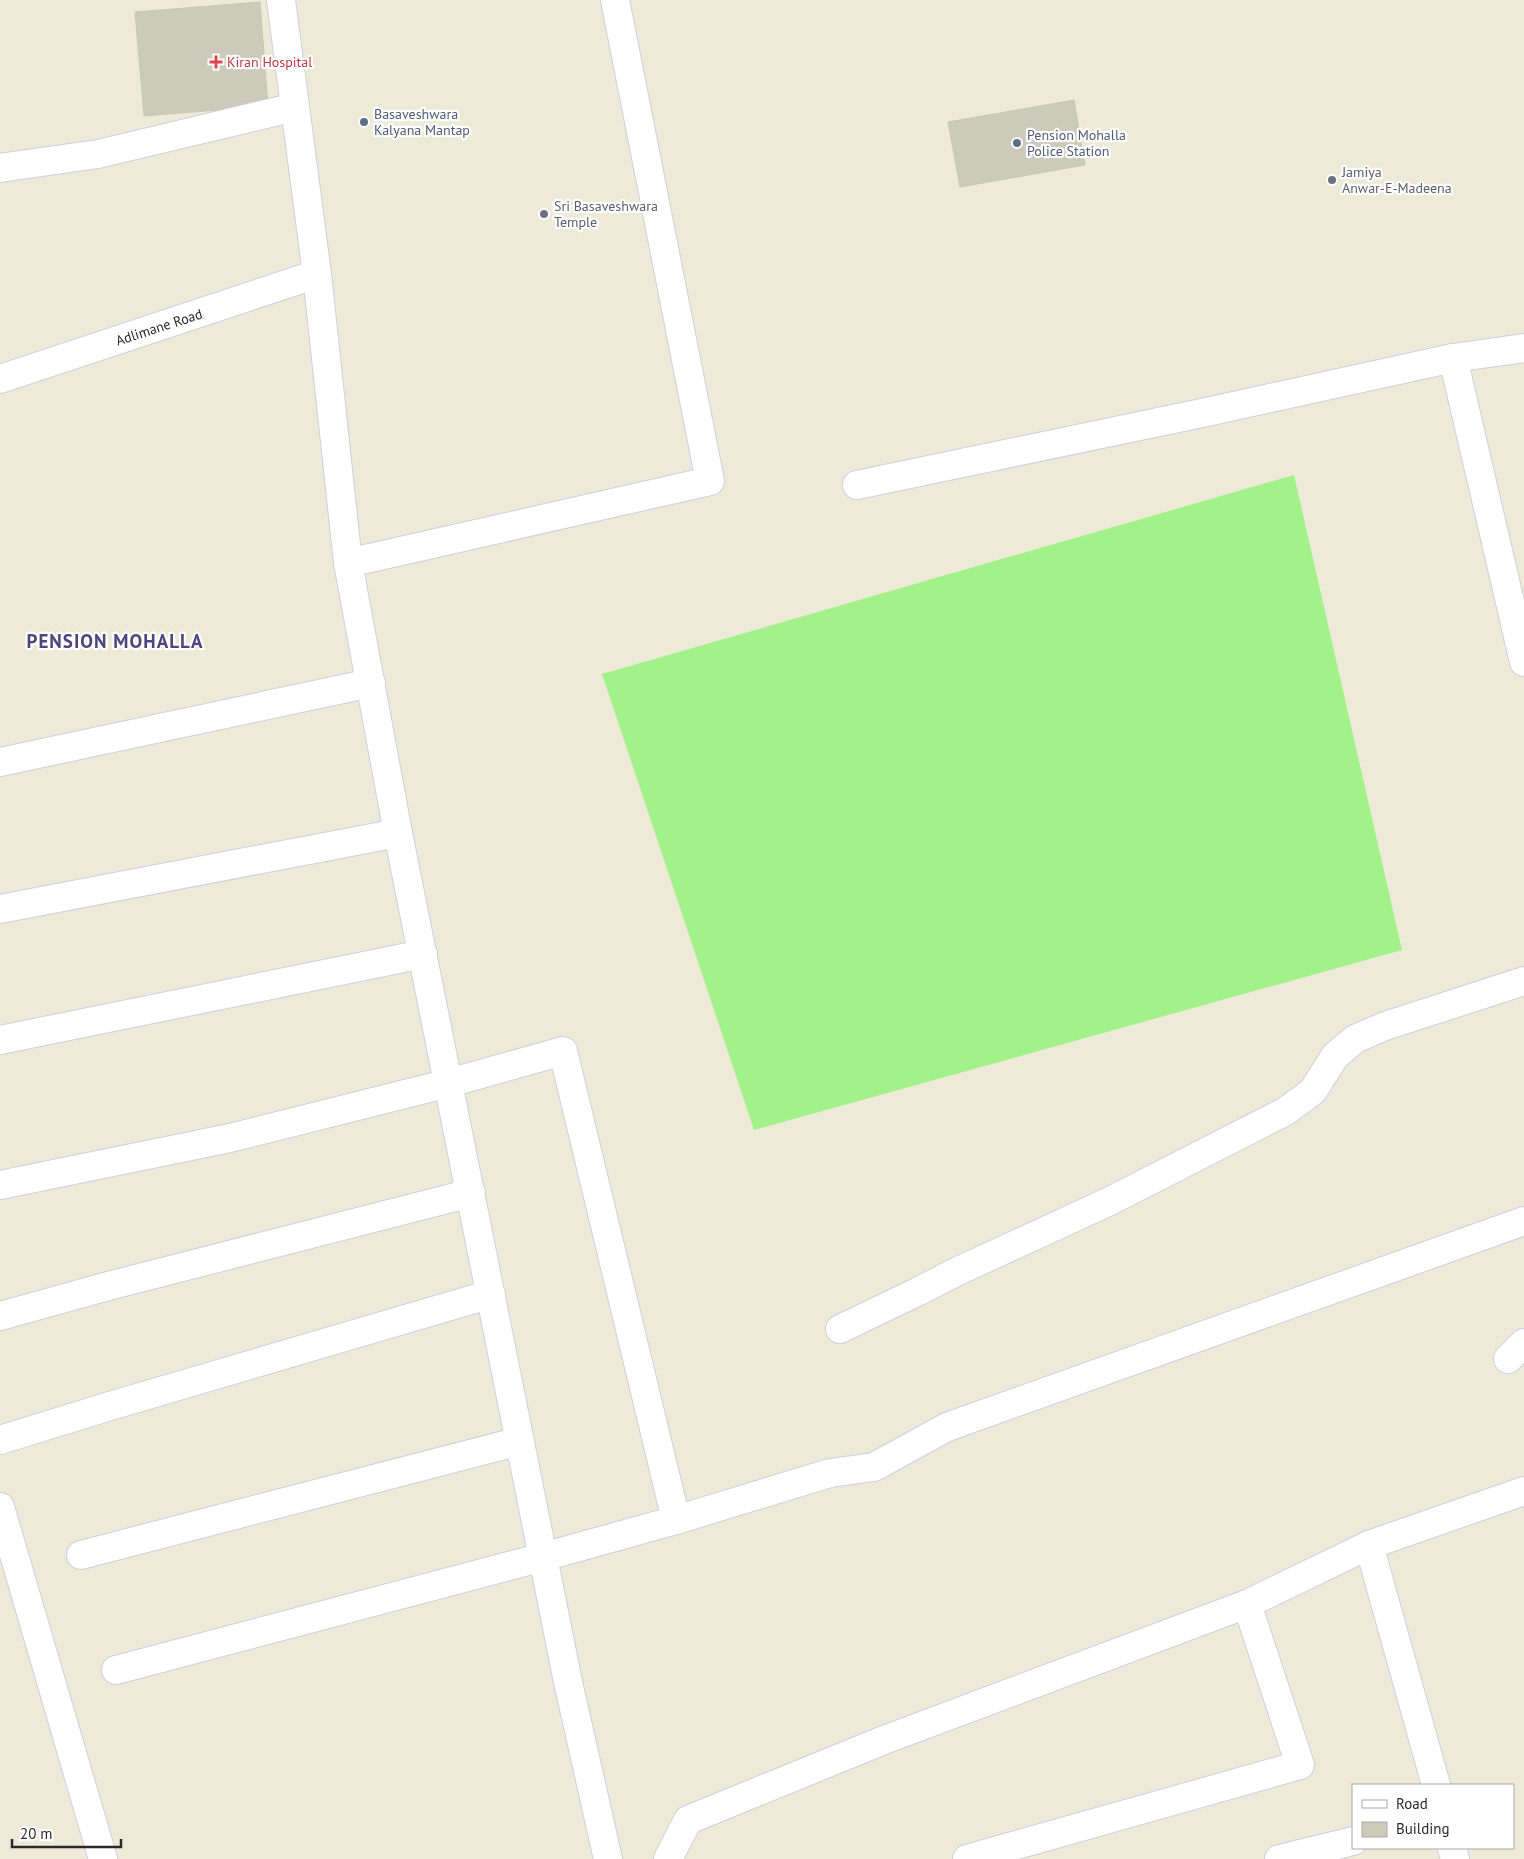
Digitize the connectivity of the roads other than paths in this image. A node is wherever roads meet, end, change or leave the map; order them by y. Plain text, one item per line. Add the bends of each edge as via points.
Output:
1 (281, 0) edge
2 (616, 0) edge
3 (295, 107) junction
4 (0, 168) edge
5 (317, 274) junction
6 (1524, 348) edge
7 (1453, 358) junction
8 (0, 379) edge
9 (857, 485) dead end
10 (348, 563) junction
11 (1524, 662) edge
12 (370, 682) junction
13 (0, 762) edge
14 (398, 833) junction
15 (0, 909) edge
16 (423, 954) junction
17 (1524, 981) edge
18 (0, 1040) edge
19 (449, 1083) junction
20 (0, 1185) edge
21 (471, 1193) junction
22 (1524, 1221) edge
23 (491, 1294) junction
24 (0, 1316) edge
25 (840, 1329) dead end
26 (0, 1440) edge
27 (520, 1441) junction
28 (1524, 1491) edge
29 (0, 1507) edge
30 (676, 1520) junction
31 (1369, 1545) junction
32 (81, 1555) dead end
33 (543, 1557) junction
34 (1247, 1604) junction
35 (116, 1670) dead end
36 (1436, 1784) edge
37 (1352, 1841) edge
38 (103, 1859) edge
39 (608, 1859) edge
40 (668, 1859) edge
41 (967, 1859) edge
42 (1280, 1859) edge

1 - 3 street
2 - 10 street via 710,481
3 - 4 street via 98,154
3 - 5 street
5 - 8 street, Adlimane Road
5 - 10 street
6 - 7 street
7 - 9 street
7 - 11 street
10 - 12 street
12 - 13 street
12 - 14 street
14 - 15 street
14 - 16 street
16 - 18 street
16 - 19 street
17 - 25 street via 1385,1026 1355,1039 1335,1056 1313,1091 1286,1111 1110,1201
19 - 20 street via 230,1138
19 - 21 street
19 - 30 street via 563,1051
21 - 23 street
21 - 24 street
22 - 30 street via 947,1426 874,1467 830,1473
23 - 26 street
23 - 27 street
27 - 32 street
27 - 33 street
28 - 31 street
29 - 38 street
30 - 33 street
31 - 34 street
31 - 36 street
33 - 35 street
33 - 39 street
34 - 40 street via 884,1740 688,1820
34 - 41 street via 1300,1765
37 - 42 street

